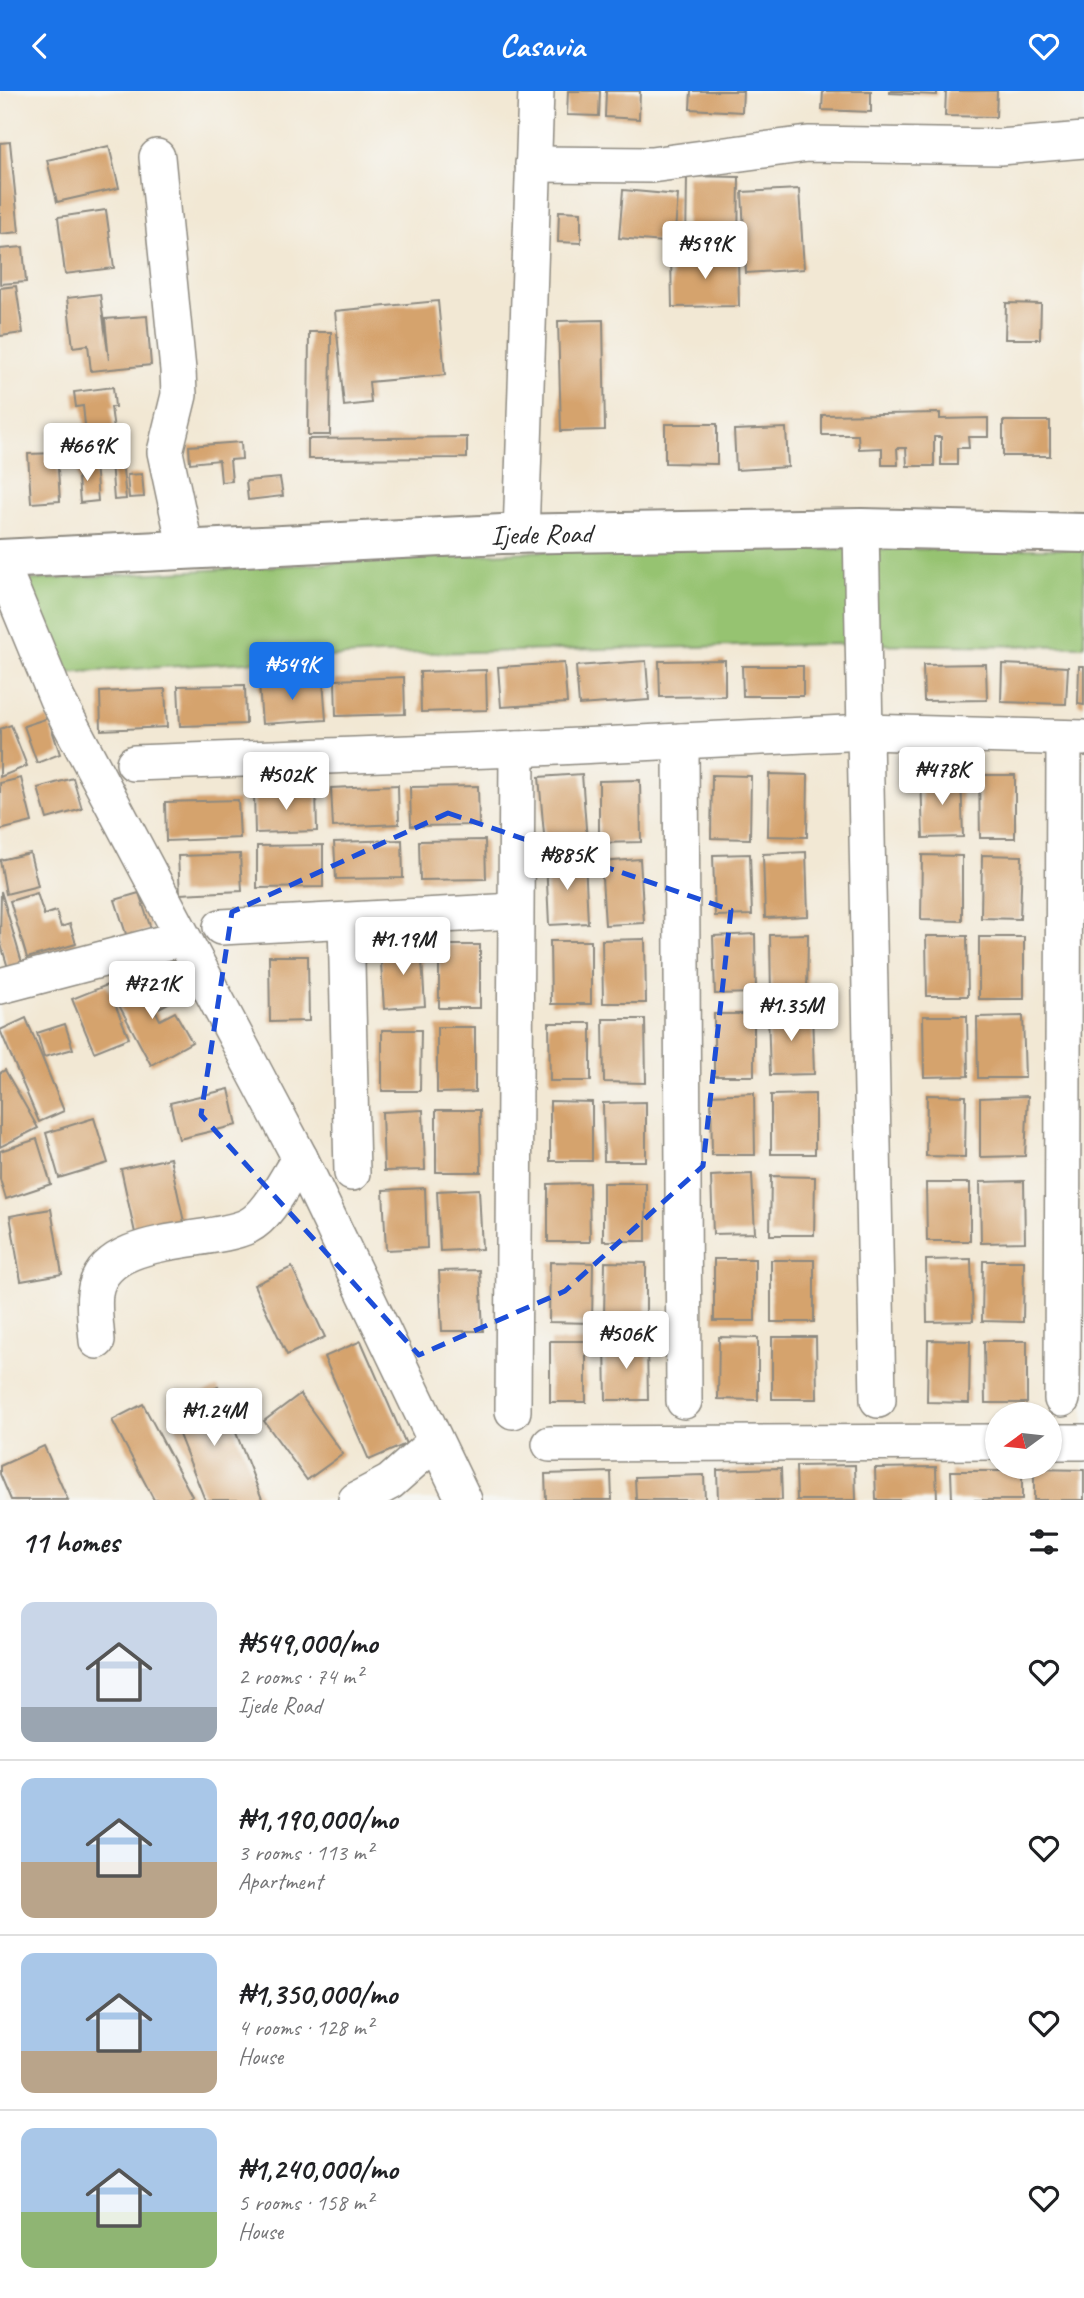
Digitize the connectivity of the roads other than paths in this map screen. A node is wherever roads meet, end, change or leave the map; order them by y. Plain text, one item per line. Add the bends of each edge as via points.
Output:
1 (536, 91) edge
2 (1084, 139) edge
3 (157, 157) dead end
4 (533, 163) junction
5 (861, 528) junction
6 (1084, 533) edge
7 (521, 535) junction
8 (186, 550) junction
9 (0, 560) edge
10 (866, 732) junction
11 (1074, 738) edge
12 (681, 741) junction
13 (517, 749) junction
14 (134, 763) dead end
15 (515, 911) junction
16 (346, 921) junction
17 (221, 927) dead end
18 (183, 938) junction
19 (0, 986) edge
20 (300, 1158) junction
21 (352, 1173) dead end
22 (97, 1341) dead end
23 (1062, 1399) dead end
24 (878, 1400) dead end
25 (684, 1401) dead end
26 (513, 1411) dead end
27 (435, 1442) junction
28 (985, 1442) edge
29 (1062, 1442) edge
30 (1084, 1442) edge
31 (550, 1444) dead end
32 (356, 1500) edge
33 (464, 1500) edge

1 - 4 street
2 - 4 street via 1000,147 808,144 651,165
3 - 8 street via 179,395 166,452
4 - 7 street
5 - 6 main road, Ijede Road
5 - 7 main road, Ijede Road
5 - 10 street
7 - 8 main road, Ijede Road
8 - 9 main road, Ijede Road
9 - 18 street via 57,699
10 - 11 street
10 - 12 street
10 - 24 street
11 - 23 street
12 - 13 street
12 - 25 street
13 - 14 street
13 - 15 street
15 - 16 street
15 - 26 street
16 - 17 street
16 - 21 street
18 - 19 street
18 - 20 street
20 - 22 street via 250,1225 229,1233 153,1245 115,1262 100,1277 95,1293
20 - 27 street
27 - 32 street via 390,1482
27 - 33 street
28 - 31 street
29 - 30 street

